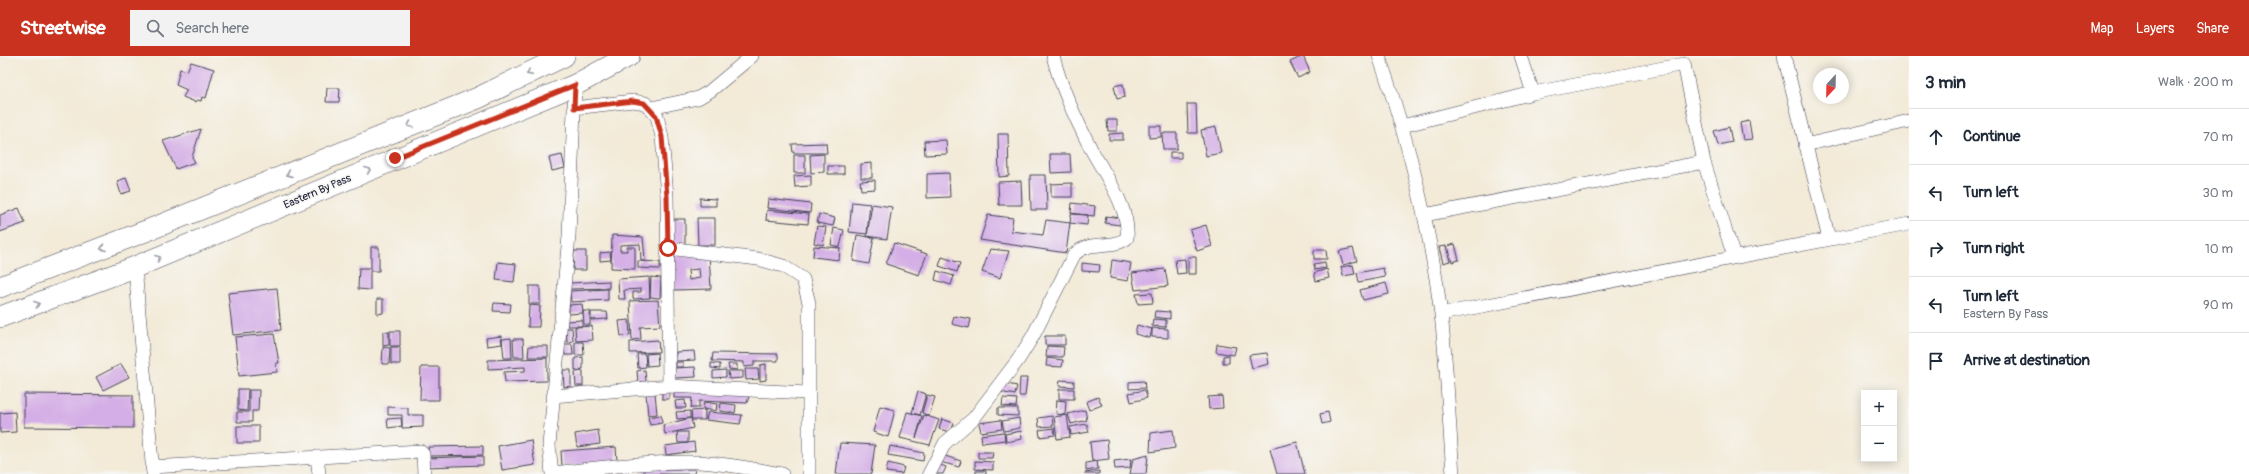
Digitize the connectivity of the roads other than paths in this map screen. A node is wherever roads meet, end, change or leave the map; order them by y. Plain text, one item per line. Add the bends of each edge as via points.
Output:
1 (564, 56) edge
2 (629, 56) edge
3 (752, 56) edge
4 (1052, 56) edge
5 (1380, 56) edge
6 (1520, 56) edge
7 (1784, 56) edge
8 (1683, 60) edge
9 (575, 85) junction
10 (1533, 93) junction
11 (574, 108) junction
12 (652, 108) junction
13 (1909, 121) edge
14 (1402, 126) junction
15 (1805, 146) junction
16 (1704, 162) junction
17 (1424, 215) junction
18 (1909, 224) edge
19 (1829, 239) junction
20 (668, 248) junction
21 (1734, 257) junction
22 (135, 267) junction
23 (0, 287) edge
24 (1441, 314) junction
25 (0, 317) edge
26 (669, 386) junction
27 (808, 393) junction
28 (553, 396) junction
29 (317, 457) junction
30 (152, 470) edge
31 (552, 473) edge
32 (319, 474) edge
33 (424, 474) edge
34 (782, 474) edge
35 (809, 474) edge
36 (929, 474) edge
37 (1453, 474) edge

1 -> 23 main road via 478,98
2 - 9 main road, Eastern By Pass
3 - 12 street via 698,98
4 - 36 street via 1060,84 1117,196 1128,232 1127,238 1122,243 1079,249 1018,360 974,418 946,443
5 - 14 street
6 - 10 street
7 - 15 street
8 - 10 street
8 - 16 street
9 - 11 street
22 -> 9 main road, Eastern By Pass
10 - 14 street
11 - 12 street via 633,101
11 - 28 street via 569,236
12 - 20 street via 662,137
13 - 15 street
14 - 17 street
15 - 19 street
16 - 17 street
16 - 21 street
17 - 24 street
18 - 19 street
19 - 21 street
20 - 26 street
20 - 27 street via 758,259 783,266 802,279 809,303
21 - 24 street
25 -> 22 main road, Eastern By Pass
22 - 30 street
24 - 37 street
26 - 27 street
26 - 28 street
27 - 35 street
28 - 31 street via 549,445
29 - 30 street
29 - 32 street
29 - 33 street via 420,451 423,454
31 - 34 street via 660,462 698,462

